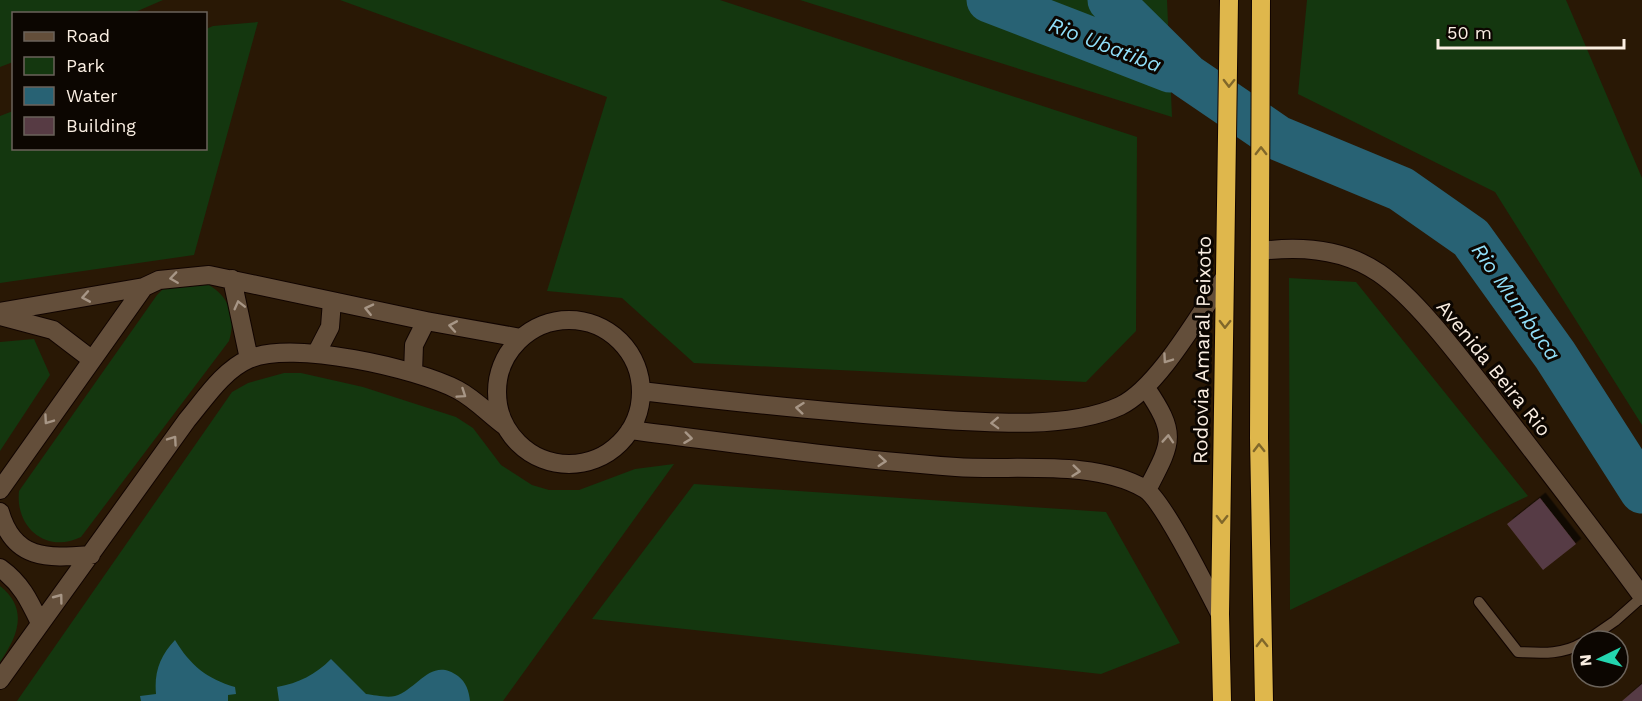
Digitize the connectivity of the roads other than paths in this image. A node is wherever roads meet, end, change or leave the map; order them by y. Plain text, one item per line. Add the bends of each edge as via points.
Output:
1 (1229, 0) edge
2 (1261, 0) edge
3 (1261, 251) junction
4 (1225, 277) junction
5 (232, 279) junction
6 (144, 287) junction
7 (332, 301) junction
8 (0, 314) edge
9 (426, 321) junction
10 (521, 338) junction
11 (316, 354) junction
12 (91, 359) junction
13 (249, 359) junction
14 (413, 373) junction
15 (1146, 388) junction
16 (641, 391) junction
17 (506, 426) junction
18 (630, 430) junction
19 (0, 490) edge
20 (1147, 490) junction
21 (0, 512) edge
22 (91, 555) junction
23 (0, 567) edge
24 (1642, 597) edge
25 (1479, 602) dead end
26 (1220, 614) junction
27 (40, 623) junction
28 (1603, 629) edge
29 (1570, 649) edge
30 (0, 680) edge
31 (1222, 701) edge
32 (1264, 701) edge

1 -> 4 highway, Rodovia Amaral Peixoto
3 -> 2 highway
3 - 24 street, Avenida Beira Rio via 1319,250 1378,272 1463,362
32 -> 3 highway via 1259,438
4 -> 15 street
4 -> 26 highway, Rodovia Amaral Peixoto
5 -> 6 street via 182,276
5 - 7 street
13 -> 5 street
6 -> 8 street
6 - 12 street
9 -> 7 street
7 - 11 street via 330,327
8 - 12 street via 53,330
10 -> 9 street
9 - 14 street via 414,345
10 - 16 street via 540,326 563,320 586,322 608,332 625,347 636,368
10 - 17 street via 506,357 498,380 498,404
11 - 13 street via 273,354
11 - 14 street
12 -> 19 street
22 -> 13 street via 187,420 215,387
14 -> 17 street via 459,390
15 -> 16 street via 1120,406 1095,414 1067,420 985,423
20 -> 15 street via 1168,447 1169,428
16 - 18 street
17 - 18 street via 518,444 536,457 556,464 578,464 598,458 616,447
18 -> 20 street via 846,458 1068,470 1117,478
20 - 26 street via 1179,538
21 - 22 street via 16,543 34,554
27 -> 22 street
23 - 27 street via 27,595
24 - 28 lane
25 - 29 lane via 1518,652 1549,654
26 - 31 highway, Rodovia Amaral Peixoto
27 - 30 street

